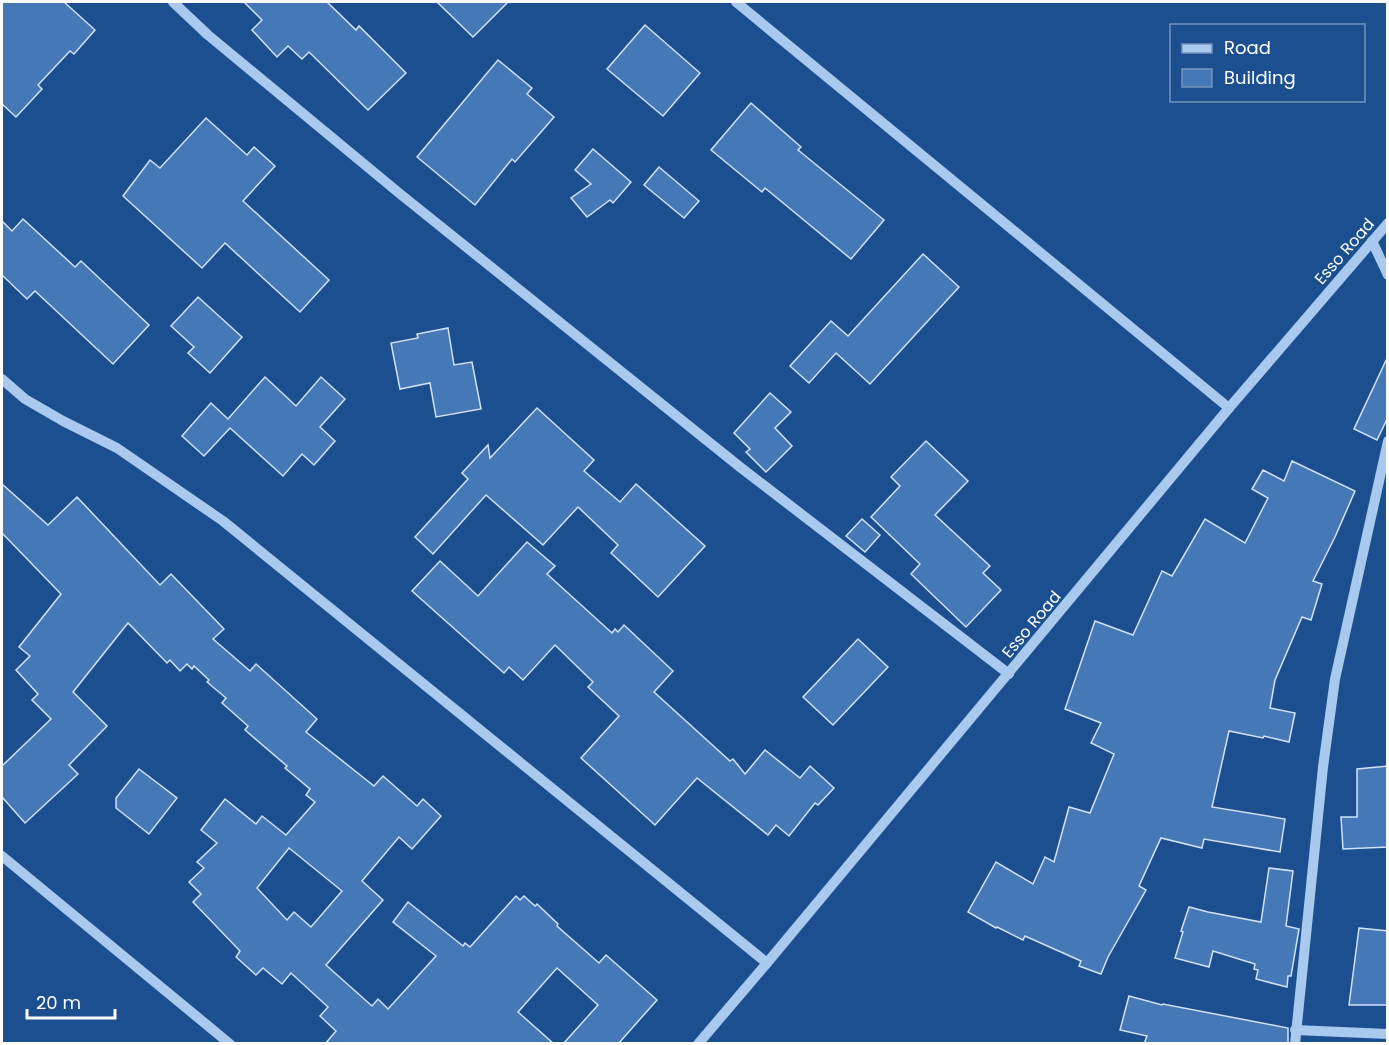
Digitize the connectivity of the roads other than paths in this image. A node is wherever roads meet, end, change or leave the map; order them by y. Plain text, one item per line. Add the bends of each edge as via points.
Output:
1 (173, 2) edge
2 (736, 2) edge
3 (1388, 223) edge
4 (1372, 241) junction
5 (1388, 275) edge
6 (2, 379) edge
7 (1229, 408) junction
8 (1388, 441) edge
9 (1009, 674) junction
10 (2, 856) edge
11 (767, 963) junction
12 (1295, 1030) junction
13 (1388, 1034) edge
14 (230, 1044) edge
15 (698, 1044) edge
16 (1295, 1044) edge

1 - 9 street via 399,193 740,467
2 - 7 street
3 - 4 street, Esso Road
4 - 5 street
4 - 7 street, Esso Road
6 - 11 street via 25,399 117,448 223,521
7 - 9 street, Esso Road
8 - 12 street via 1335,679
9 - 11 street, Esso Road
10 - 14 street
11 - 15 street, Esso Road
12 - 13 street
12 - 16 street

